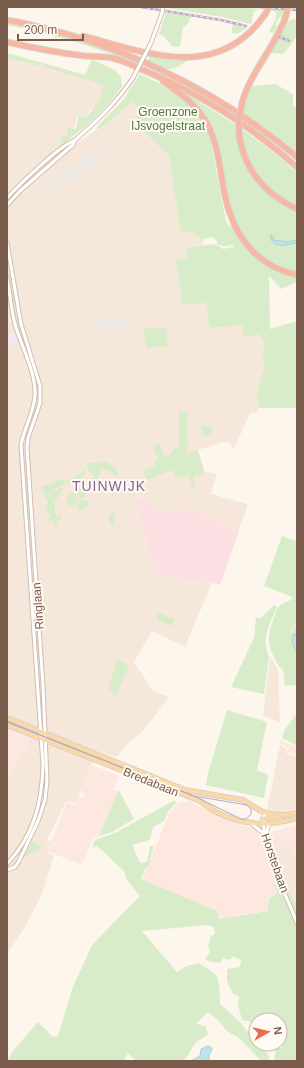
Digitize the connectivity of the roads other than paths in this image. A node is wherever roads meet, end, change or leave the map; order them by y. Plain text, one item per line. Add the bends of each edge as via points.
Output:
1 (163, 7) edge
2 (269, 7) edge
3 (288, 7) edge
4 (7, 20) edge
5 (47, 29) junction
6 (7, 42) edge
7 (154, 74) junction
8 (74, 141) junction
9 (297, 157) edge
10 (297, 167) edge
11 (7, 198) edge
12 (8, 205) edge
13 (297, 209) edge
14 (7, 243) edge
15 (297, 275) edge
16 (7, 278) edge
17 (7, 718) edge
18 (7, 725) edge
19 (41, 732) junction
20 (46, 734) junction
21 (41, 738) junction
22 (46, 741) junction
23 (265, 813) junction
24 (297, 813) edge
25 (292, 814) junction
26 (266, 818) junction
27 (297, 818) edge
28 (252, 824) junction
29 (266, 824) junction
30 (263, 833) junction
31 (28, 838) junction
32 (267, 846) junction
33 (7, 864) edge
34 (7, 870) edge
35 (297, 923) edge

1 - 8 street, bridge via 151,44 133,78 109,109
2 - 5 highway, bridge via 254,29 233,46 213,54 191,58 170,57
3 - 13 highway, bridge via 270,49 249,84 242,103 239,133 245,157 257,179 275,197
4 - 5 highway
5 - 9 highway via 118,52 181,80 241,115
6 - 7 highway via 44,50 112,58
7 - 10 highway via 188,90 238,122 261,137
7 - 15 highway via 186,98 206,121 212,134 225,197 237,232 253,252 265,261
8 - 11 street via 32,173
8 - 12 street
14 - 20 street, Ringlaan via 21,324 40,386 40,402 27,444
16 - 19 street, Ringlaan via 15,324 35,389 22,445
17 - 19 main road, Bredabaan
18 - 21 main road, Bredabaan
19 - 20 main road, Bredabaan
19 - 21 street, Ringlaan
20 - 22 street, Ringlaan
20 - 23 main road, Bredabaan via 179,788 243,800
21 - 22 main road, Bredabaan
21 - 31 street, Ringlaan via 42,788
22 - 28 main road, Bredabaan via 200,801 227,817
22 - 31 street, Ringlaan via 47,788 42,809
23 - 25 main road, Bredabaan
23 - 26 street
24 - 25 main road, Bredabaan
25 - 26 main road
26 - 29 main road
27 - 29 main road, Bredabaan
28 - 29 main road, Bredabaan
28 - 30 street
29 - 30 street, Horstebaan
29 - 32 street
30 - 32 street, Horstebaan
31 - 33 street
31 - 34 street via 17,864
32 - 35 street, Horstebaan

